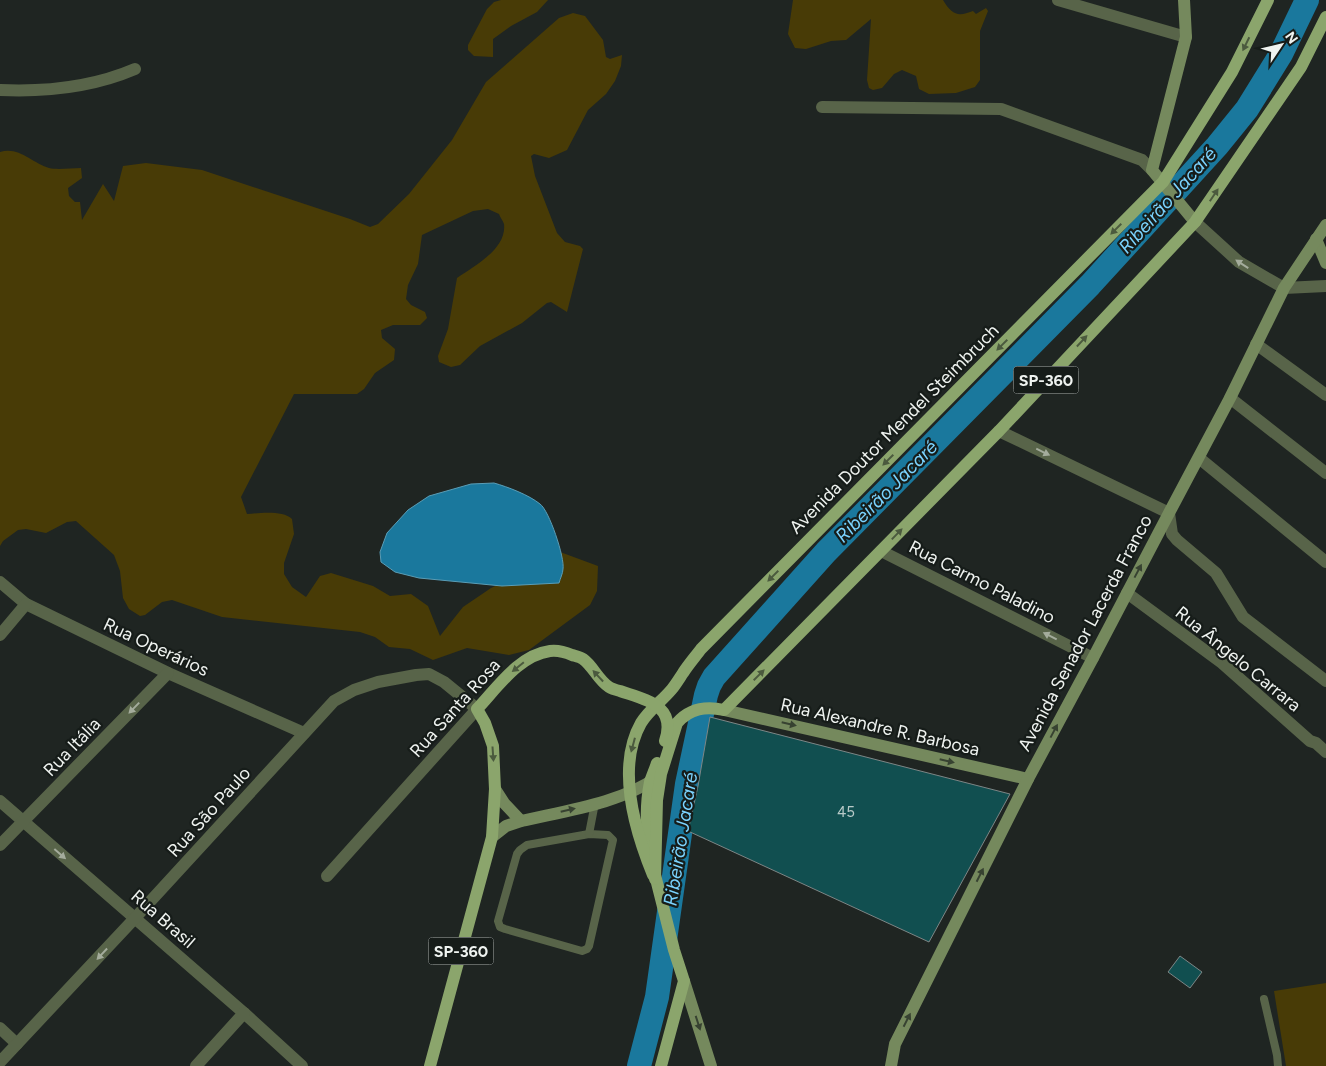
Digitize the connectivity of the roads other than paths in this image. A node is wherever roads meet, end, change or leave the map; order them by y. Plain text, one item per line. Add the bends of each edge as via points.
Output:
1 (1059, 0) edge
2 (1184, 0) edge
3 (1268, 0) edge
4 (1326, 17) edge
5 (1186, 37) junction
6 (135, 69) dead end
7 (0, 90) edge
8 (822, 107) dead end
9 (1152, 170) junction
10 (1166, 185) junction
11 (1193, 218) junction
12 (1326, 225) edge
13 (1316, 239) junction
14 (1326, 263) edge
15 (1326, 286) edge
16 (1284, 288) junction
17 (1256, 344) junction
18 (1326, 395) edge
19 (1230, 398) junction
20 (999, 431) junction
21 (1199, 458) junction
22 (1326, 473) edge
23 (1169, 513) junction
24 (881, 551) junction
25 (1326, 562) edge
26 (0, 582) edge
27 (1127, 593) junction
28 (26, 604) junction
29 (0, 635) edge
30 (1093, 658) junction
31 (168, 673) junction
32 (1326, 681) edge
33 (656, 705) junction
34 (477, 709) junction
35 (721, 709) junction
36 (304, 734) junction
37 (1326, 752) edge
38 (661, 774) junction
39 (1028, 779) junction
40 (650, 782) junction
41 (495, 789) junction
42 (630, 792) junction
43 (0, 801) edge
44 (595, 803) junction
45 (521, 821) junction
46 (23, 822) junction
47 (589, 834) junction
48 (492, 837) junction
49 (0, 845) edge
50 (327, 876) dead end
51 (655, 879) junction
52 (135, 918) junction
53 (684, 981) junction
54 (1264, 999) dead end
55 (244, 1013) junction
56 (0, 1028) edge
57 (17, 1044) junction
58 (0, 1062) edge
59 (196, 1066) edge
60 (302, 1066) edge
61 (430, 1066) edge
62 (661, 1066) edge
63 (711, 1066) edge
64 (892, 1066) edge
65 (1278, 1066) edge

1 - 5 street
2 - 5 main road
3 -> 10 main road, SP-360 via 1232,72
11 -> 4 main road, SP-360 via 1302,68
5 - 9 main road
6 - 7 street via 76,87
8 - 9 street via 1001,109 1142,160
9 - 10 main road
10 - 11 main road
10 -> 33 main road, Avenida Doutor Mendel Steimbruch / SP-360 via 701,649 674,687
16 -> 11 street via 1239,262
20 -> 11 main road, SP-360
12 - 13 main road, Avenida Senador Lacerda Franco
13 - 14 main road
13 - 16 main road, Avenida Senador Lacerda Franco
15 - 16 street
16 - 17 main road, Avenida Senador Lacerda Franco
17 - 18 street
17 - 19 main road, Avenida Senador Lacerda Franco
19 - 21 main road, Avenida Senador Lacerda Franco
19 - 22 street
20 -> 23 street
24 -> 20 main road, SP-360
21 - 23 main road, Avenida Senador Lacerda Franco
21 - 25 street
27 -> 23 main road, Avenida Senador Lacerda Franco
23 - 32 street via 1172,534 1216,573 1243,617
30 -> 24 street, Rua Carmo Paladino
35 -> 24 main road, SP-360
26 - 28 street, Rua Operários
27 - 30 main road, Avenida Senador Lacerda Franco
27 - 37 street, Rua Ângelo Carrara via 1222,663
28 - 29 street
28 - 31 street, Rua Operários
39 -> 30 main road, Avenida Senador Lacerda Franco
31 - 36 street, Rua Operários
31 -> 46 street, Rua Itália
33 -> 34 main road, Rua Santa Rosa via 609,687 583,659 562,651 550,651 535,655 516,667
33 - 40 main road via 666,716 666,736
33 -> 42 main road, Avenida Doutor Mendel Steimbruch via 636,732 629,770
34 - 36 street, Rua São Paulo via 444,682 428,674 416,675 354,690 334,701
34 -> 41 main road, SP-360 via 493,746
34 - 50 street, Rua Santa Rosa
35 - 38 main road via 705,708 691,712 677,722
35 -> 39 main road, Rua Alexandre R. Barbosa
36 - 52 street, Rua São Paulo
38 - 40 main road
38 - 51 main road via 657,800
64 -> 39 main road, Avenida Senador Lacerda Franco via 895,1044
40 - 42 main road
40 - 51 main road via 647,814
41 - 45 main road
41 - 48 main road, SP-360
42 - 44 main road
42 - 51 main road, Avenida Doutor Mendel Steimbruch via 645,856
43 - 46 street, Rua Brasil
45 -> 44 main road
44 - 47 lane
45 - 48 main road via 506,826
46 - 49 street, Rua Itália
46 -> 52 street, Rua Brasil
47 - 47 lane via 527,845 520,850 498,921 500,927 582,950 589,946 613,840 608,835
48 - 61 main road, SP-360
51 - 53 main road
52 - 55 street, Rua Brasil
52 -> 57 street, Rua São Paulo
53 - 62 main road
53 -> 63 main road
54 - 65 lane
55 - 59 street
55 - 60 street, Rua Brasil
56 - 57 street
57 - 58 street, Rua São Paulo

